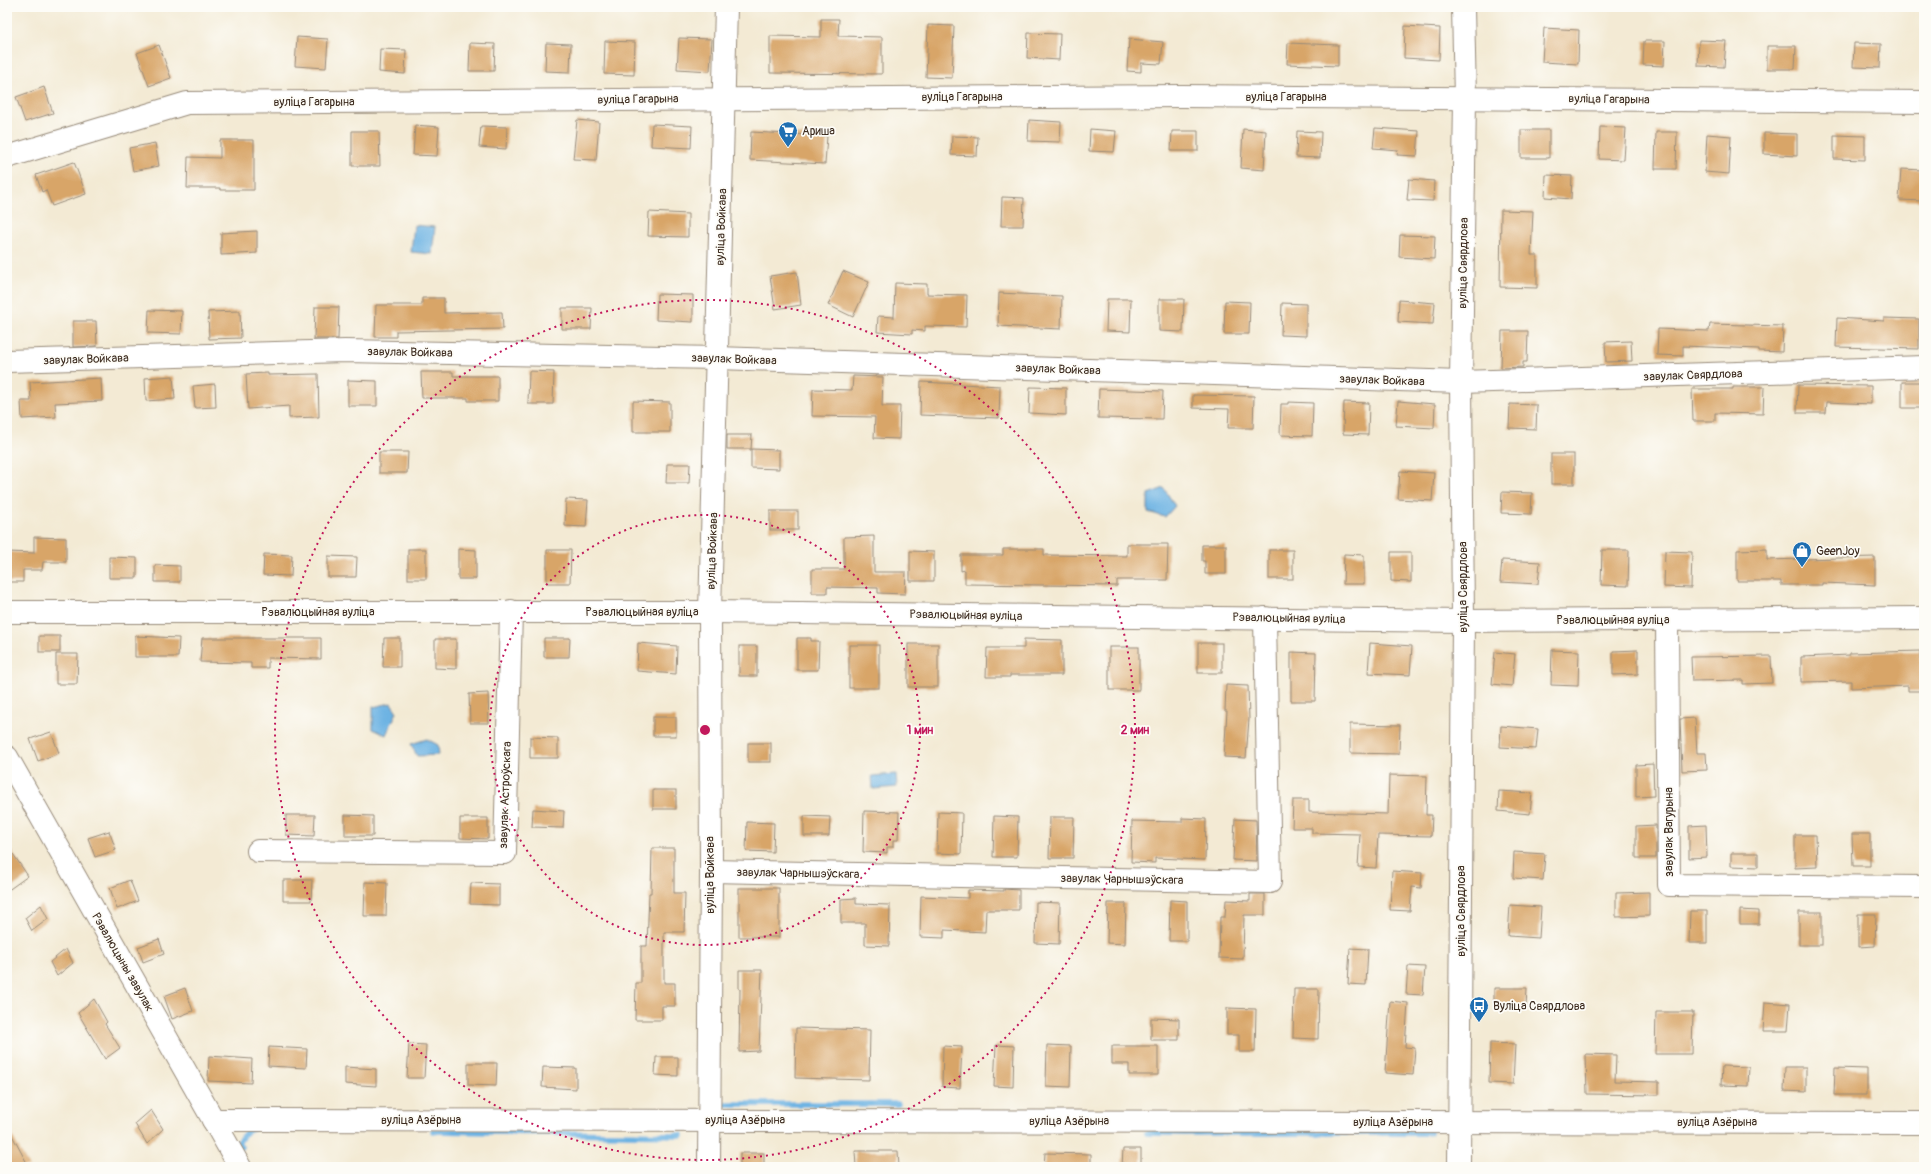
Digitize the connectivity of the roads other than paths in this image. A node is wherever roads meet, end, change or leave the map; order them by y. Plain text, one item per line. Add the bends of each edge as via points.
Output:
1 (726, 7) edge
2 (1464, 7) edge
3 (724, 98) junction
4 (1465, 98) junction
5 (1924, 102) edge
6 (7, 157) edge
7 (717, 358) junction
8 (7, 361) edge
9 (1924, 367) edge
10 (1461, 382) junction
11 (511, 611) junction
12 (7, 612) edge
13 (710, 612) junction
14 (1265, 618) junction
15 (1924, 618) edge
16 (1667, 620) junction
17 (1463, 621) junction
18 (7, 757) edge
19 (258, 851) dead end
20 (711, 872) junction
21 (1924, 888) edge
22 (213, 1120) junction
23 (708, 1120) junction
24 (1460, 1122) junction
25 (1924, 1123) edge
26 (240, 1167) edge
27 (709, 1167) edge
28 (1459, 1167) edge

1 - 3 street, вуліца Войкава
2 - 4 street, вуліца Свярдлова
3 - 4 street, вуліца Гагарына
3 - 6 street, вуліца Гагарына via 187,103
3 - 7 street, вуліца Войкава
4 - 5 street, вуліца Гагарына
4 - 10 street, вуліца Свярдлова
7 - 8 street, завулак Войкава via 345,351
7 - 10 street, завулак Войкава
7 - 13 street, вуліца Войкава
9 - 10 street, завулак Свярдлова
10 - 17 street, вуліца Свярдлова
11 - 12 street, Рэвалюцыйная вуліца
11 - 13 street, Рэвалюцыйная вуліца
11 - 19 street, завулак Астроўскага via 505,854
13 - 14 street, Рэвалюцыйная вуліца
13 - 20 street, вуліца Войкава
14 - 17 street, Рэвалюцыйная вуліца
14 - 20 street, завулак Чарнышэўскага via 1270,882
15 - 16 street, Рэвалюцыйная вуліца
16 - 17 street, Рэвалюцыйная вуліца
16 - 21 street, завулак Вагурына via 1669,885
17 - 24 street, вуліца Свярдлова
18 - 22 street, Рэвалюцыны завулак
20 - 23 street, вуліца Войкава
22 - 23 street, вуліца Азёрына
22 - 26 street, Рэвалюцыны завулак
23 - 24 street, вуліца Азёрына
23 - 27 street, вуліца Войкава
24 - 25 street, вуліца Азёрына
24 - 28 street, вуліца Свярдлова

